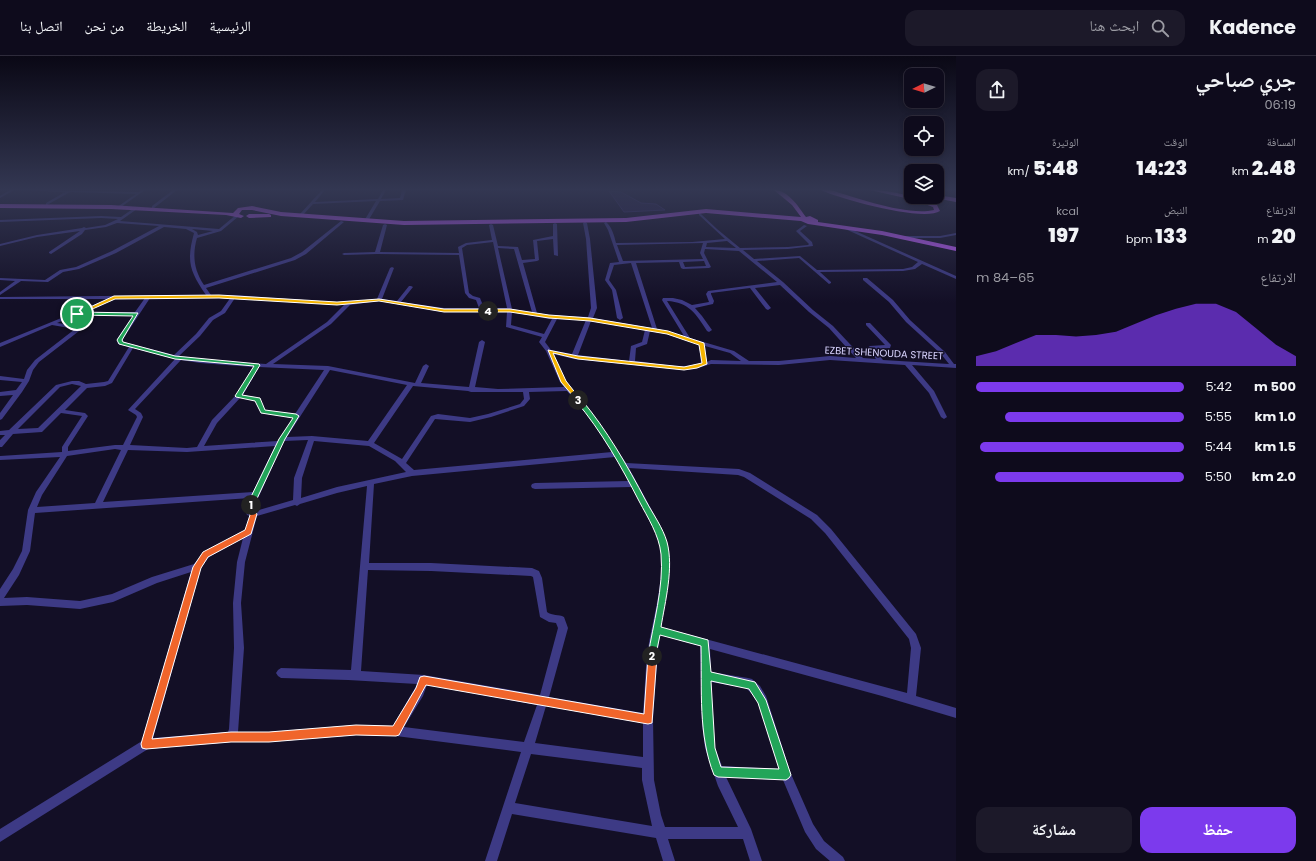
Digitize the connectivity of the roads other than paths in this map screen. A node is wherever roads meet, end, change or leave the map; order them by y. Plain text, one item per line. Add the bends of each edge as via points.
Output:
1 (84, 228) junction
2 (92, 228) joint
3 (95, 228) edge
4 (160, 228) edge
5 (182, 228) edge
6 (187, 228) junction
7 (223, 228) edge
8 (335, 228) edge
9 (384, 228) edge
10 (492, 228) edge
11 (555, 228) edge
12 (585, 228) edge
13 (609, 228) edge
14 (715, 228) edge
15 (800, 228) edge
16 (845, 228) edge
17 (847, 228) edge
18 (220, 230) junction
19 (956, 234) edge
20 (195, 237) junction
21 (556, 237) junction
22 (903, 237) junction
23 (728, 240) junction
24 (919, 240) junction
25 (495, 241) junction
26 (614, 244) junction
27 (0, 245) edge
28 (704, 245) junction
29 (956, 246) edge
30 (496, 247) junction
31 (740, 249) junction
32 (956, 249) edge
33 (51, 253) dead end
34 (377, 253) junction
35 (344, 254) dead end
36 (460, 254) junction
37 (556, 255) dead end
38 (705, 260) junction
39 (752, 260) junction
40 (633, 261) junction
41 (681, 261) junction
42 (520, 262) junction
43 (621, 262) junction
44 (921, 262) junction
45 (392, 268) dead end
46 (816, 271) junction
47 (956, 278) edge
48 (0, 279) edge
49 (20, 280) junction
50 (865, 280) dead end
51 (781, 283) junction
52 (829, 283) dead end
53 (751, 286) junction
54 (203, 287) junction
55 (411, 287) dead end
56 (209, 296) junction
57 (234, 296) junction
58 (0, 297) edge
59 (114, 297) junction
60 (148, 297) junction
61 (379, 300) junction
62 (398, 303) junction
63 (348, 304) junction
64 (691, 307) junction
65 (768, 308) dead end
66 (510, 310) junction
67 (483, 311) junction
68 (77, 314) junction
69 (136, 314) junction
70 (534, 314) junction
71 (556, 317) junction
72 (620, 318) dead end
73 (590, 319) junction
74 (53, 324) junction
75 (868, 324) dead end
76 (648, 329) junction
77 (655, 330) junction
78 (709, 330) dead end
79 (545, 336) junction
80 (689, 340) junction
81 (482, 342) dead end
82 (702, 344) junction
83 (0, 345) edge
84 (132, 346) junction
85 (549, 351) junction
86 (177, 357) junction
87 (574, 357) junction
88 (861, 360) junction
89 (881, 361) junction
90 (632, 363) junction
91 (748, 363) junction
92 (704, 364) junction
93 (908, 364) junction
94 (257, 365) junction
95 (268, 365) junction
96 (426, 366) dead end
97 (954, 366) edge
98 (328, 368) junction
99 (0, 378) edge
100 (26, 380) junction
101 (414, 384) junction
102 (85, 386) junction
103 (568, 389) junction
104 (471, 390) junction
105 (526, 391) junction
106 (19, 392) junction
107 (0, 394) edge
108 (238, 396) junction
109 (60, 411) junction
110 (296, 416) junction
111 (944, 417) dead end
112 (0, 418) edge
113 (0, 433) edge
114 (10, 433) junction
115 (312, 438) junction
116 (281, 441) junction
117 (370, 444) junction
118 (0, 445) edge
119 (125, 447) junction
120 (199, 450) junction
121 (65, 454) junction
122 (617, 454) junction
123 (0, 458) edge
124 (402, 464) junction
125 (624, 466) junction
126 (412, 473) junction
127 (371, 482) junction
128 (633, 484) junction
129 (535, 486) dead end
130 (255, 495) junction
131 (297, 502) junction
132 (98, 505) junction
133 (32, 510) junction
134 (254, 514) junction
135 (248, 532) junction
136 (365, 566) junction
137 (197, 567) junction
138 (0, 596) edge
139 (0, 602) edge
140 (656, 630) junction
141 (705, 643) junction
142 (281, 673) dead end
143 (356, 675) junction
144 (706, 676) junction
145 (424, 680) junction
146 (911, 700) junction
147 (542, 702) junction
148 (956, 713) edge
149 (648, 719) junction
150 (396, 731) junction
151 (231, 737) junction
152 (146, 744) junction
153 (528, 747) junction
154 (648, 762) junction
155 (718, 772) junction
156 (786, 775) junction
157 (508, 808) junction
158 (660, 833) junction
159 (747, 833) junction
160 (0, 836) edge
161 (491, 861) edge
162 (669, 861) edge
163 (756, 861) edge
164 (839, 861) edge

1 - 2 street
1 - 27 street
1 - 33 street via 81,233
2 - 3 street
4 - 49 street via 114,252 77,268 62,271 46,281
5 - 6 street
6 - 18 street
6 - 20 street via 196,233
7 - 18 street
8 - 54 street via 293,259
9 - 34 street
10 - 25 street
11 - 21 street
12 - 73 street via 594,308
13 - 26 street
14 - 23 street
15 - 31 street via 798,231 812,245
16 - 44 street
17 - 22 main road
18 - 20 street
19 - 22 street via 940,237
20 - 54 street via 191,254 196,276
21 - 37 street
21 - 42 street via 535,240 537,259
22 - 24 main road
23 - 28 street
23 - 31 street
24 - 29 main road
24 - 32 main road
25 - 30 street
25 - 36 street via 463,245 460,247
26 - 28 street
26 - 43 street
28 - 31 street
28 - 38 street via 702,253
30 - 42 street via 516,248
30 - 66 street
31 - 39 street
34 - 35 street
34 - 36 street
36 - 67 street via 466,293 478,299
38 - 41 street
38 - 41 street via 709,266 707,267 683,268
39 - 46 street via 800,257
39 - 51 street
40 - 41 street
40 - 43 street
40 - 77 street
42 - 70 street
43 - 72 street via 611,265 607,280 614,290
44 - 46 street via 909,269
44 - 47 street
45 - 61 street
46 - 52 street
48 - 49 street
49 - 58 street
50 - 97 street via 891,301
51 - 53 street
51 - 88 street via 831,328
53 - 64 street via 710,292 708,294 711,303
53 - 65 street
54 - 56 street
55 - 62 street
56 - 57 street
56 - 60 street
57 - 63 street
57 - 86 street via 223,312 211,319
58 - 59 street
59 - 60 street
59 - 68 street
60 - 69 street
61 - 62 street
61 - 63 street
62 - 67 street via 444,310
63 - 95 street via 329,323
64 - 78 street via 700,315
64 - 80 street via 678,299 664,300
66 - 67 street
66 - 70 street
66 - 79 street via 509,327
68 - 69 street
68 - 74 street
69 - 84 street via 120,341
70 - 71 street
71 - 73 street
71 - 79 street
73 - 76 street
73 - 87 street
74 - 83 street
74 - 100 street via 80,328 37,360
75 - 89 street via 888,345 870,348
76 - 77 street
76 - 90 street via 645,343 633,348
77 - 80 street
79 - 85 street via 542,342
80 - 82 street
81 - 104 street
82 - 91 street via 734,353
82 - 92 street
84 - 86 street
84 - 102 street via 110,382
85 - 87 street, EZBET SHENOUDA STREET
85 - 103 street
86 - 94 street
86 - 119 street via 132,409 131,411 140,417
87 - 90 street, EZBET SHENOUDA STREET
88 - 89 street, EZBET SHENOUDA STREET
88 - 91 street, EZBET SHENOUDA STREET via 830,358 785,363
89 - 93 street, EZBET SHENOUDA STREET
90 - 92 street, EZBET SHENOUDA STREET via 684,368
91 - 92 street, EZBET SHENOUDA STREET
93 - 97 street, EZBET SHENOUDA STREET
93 - 111 street via 932,392
94 - 95 street
94 - 108 street
95 - 98 street
96 - 101 street
98 - 101 street
98 - 110 street
99 - 100 street
100 - 106 street
101 - 104 street
101 - 117 street
102 - 109 street
102 - 114 street via 58,386
103 - 105 street
103 - 122 street via 593,418
104 - 105 street
105 - 124 street via 527,399 522,405 479,419 434,417
106 - 107 street
106 - 112 street
108 - 110 street via 258,399 263,412
108 - 120 street via 214,422
109 - 114 street via 37,431
109 - 121 street via 85,416 65,447
110 - 116 street
113 - 114 street
114 - 118 street
115 - 116 street
115 - 117 street
115 - 131 street via 298,478
116 - 120 street
116 - 130 street
117 - 124 street
119 - 120 street
119 - 121 street
119 - 132 street
121 - 123 street
121 - 133 street via 39,494
122 - 125 street
122 - 126 street
124 - 126 street
125 - 128 street
125 - 146 street via 739,472 814,518 841,546 913,637 916,648
126 - 127 street
127 - 131 street
127 - 136 street
128 - 129 street
128 - 140 street via 663,543 664,586
130 - 132 street
130 - 134 street via 250,507 250,513
131 - 134 street
132 - 133 street
133 - 138 street via 26,551
134 - 135 street
135 - 137 street via 206,555
135 - 151 street via 241,562 237,603 239,648 234,729
136 - 143 street
136 - 147 street via 526,571 536,574 543,614 548,618 559,619 563,624
137 - 139 street via 97,602 80,605 27,601
137 - 152 street
140 - 141 street
140 - 149 street
141 - 144 street
141 - 146 street
142 - 143 street
143 - 145 street
144 - 155 street via 710,748
144 - 156 street via 748,683 756,690 762,700
145 - 147 street
145 - 150 street
146 - 148 street
147 - 149 street
147 - 153 street
149 - 154 street
150 - 151 street via 356,730 269,737
150 - 153 street
151 - 152 street
152 - 160 street
153 - 154 street
153 - 157 street
154 - 158 street via 648,780
155 - 156 street
155 - 159 street
156 - 164 street via 809,828 820,845
157 - 158 street
157 - 161 street
158 - 159 street
158 - 162 street
159 - 163 street

